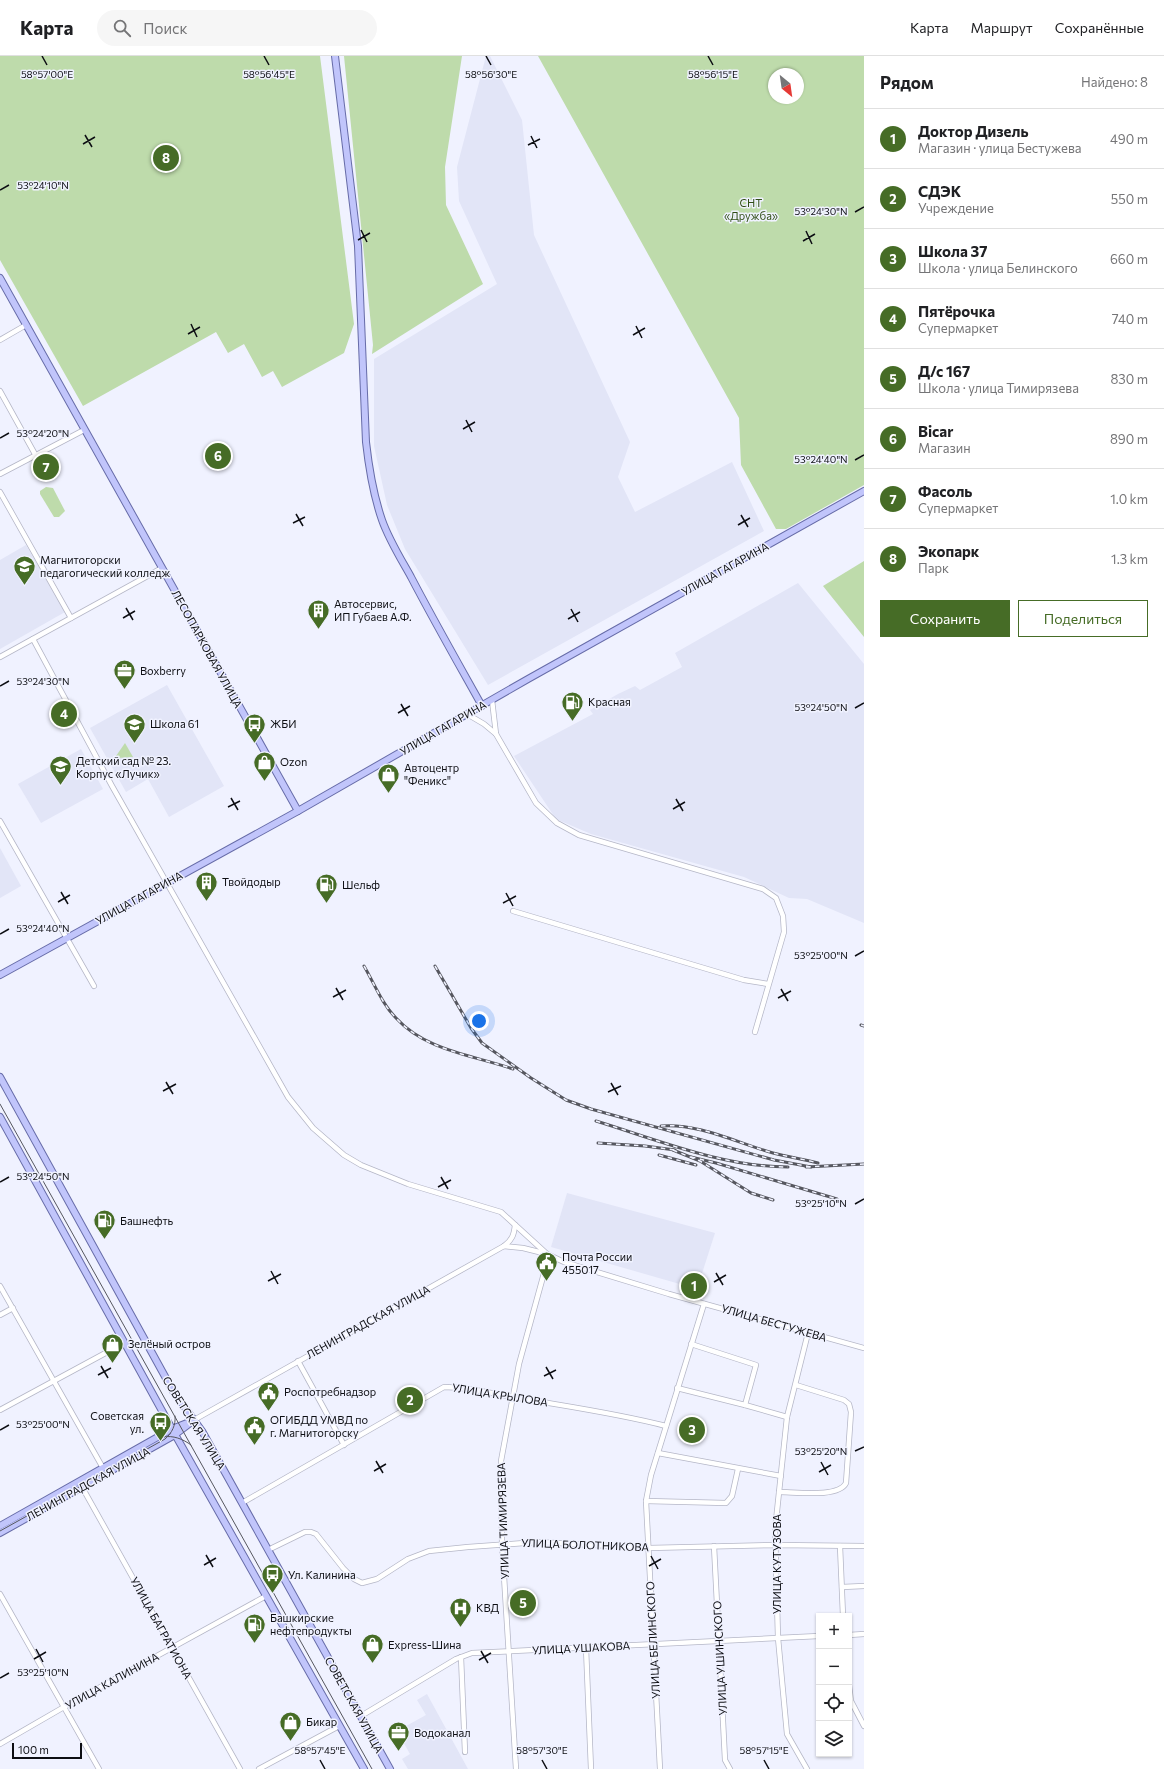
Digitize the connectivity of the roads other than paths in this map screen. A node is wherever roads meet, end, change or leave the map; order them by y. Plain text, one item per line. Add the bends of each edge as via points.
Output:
1 (335, 56) edge
2 (0, 278) edge
3 (26, 325) junction
4 (0, 340) edge
5 (0, 391) edge
6 (84, 430) junction
7 (36, 456) junction
8 (0, 474) edge
9 (864, 491) edge
10 (0, 492) edge
11 (162, 568) junction
12 (71, 618) junction
13 (33, 639) junction
14 (0, 657) edge
15 (492, 700) junction
16 (482, 706) junction
17 (468, 714) junction
18 (496, 734) junction
19 (298, 811) junction
20 (0, 821) edge
21 (167, 883) junction
22 (512, 911) dead end
23 (67, 938) junction
24 (0, 975) edge
25 (768, 984) junction
26 (94, 986) dead end
27 (755, 1032) dead end
28 (0, 1077) edge
29 (0, 1117) edge
30 (515, 1225) junction
31 (504, 1246) junction
32 (548, 1255) junction
33 (0, 1286) edge
34 (704, 1304) junction
35 (13, 1308) junction
36 (0, 1315) edge
37 (808, 1333) junction
38 (124, 1343) junction
39 (691, 1344) junction
40 (864, 1348) edge
41 (298, 1361) junction
42 (53, 1380) junction
43 (796, 1385) junction
44 (677, 1388) junction
45 (513, 1397) junction
46 (745, 1405) junction
47 (0, 1410) edge
48 (787, 1417) junction
49 (194, 1420) junction
50 (666, 1426) junction
51 (174, 1432) junction
52 (344, 1445) junction
53 (658, 1453) junction
54 (103, 1468) junction
55 (738, 1469) junction
56 (781, 1476) junction
57 (82, 1486) junction
58 (779, 1492) junction
59 (646, 1501) junction
60 (242, 1503) junction
61 (0, 1526) edge
62 (0, 1533) edge
63 (502, 1544) junction
64 (775, 1545) junction
65 (714, 1546) junction
66 (840, 1546) junction
67 (864, 1546) edge
68 (649, 1548) junction
69 (268, 1550) junction
70 (864, 1586) edge
71 (842, 1588) junction
72 (0, 1594) edge
73 (266, 1596) junction
74 (843, 1613) edge
75 (864, 1634) edge
76 (852, 1635) edge
77 (816, 1636) edge
78 (778, 1638) junction
79 (719, 1640) junction
80 (653, 1644) junction
81 (172, 1648) junction
82 (586, 1648) junction
83 (509, 1651) junction
84 (461, 1657) junction
85 (852, 1704) edge
86 (64, 1707) junction
87 (360, 1716) junction
88 (339, 1726) junction
89 (864, 1726) edge
90 (0, 1744) edge
91 (466, 1752) dead end
92 (268, 1764) junction
93 (99, 1769) edge
94 (240, 1769) edge
95 (259, 1769) edge
96 (271, 1769) edge
97 (364, 1769) edge
98 (390, 1769) edge
99 (516, 1769) edge
100 (591, 1769) edge
101 (660, 1769) edge
102 (730, 1769) edge
103 (807, 1769) edge

1 - 16 main road via 358,246 366,442 375,499 390,538
2 - 3 main road, ЛЕСОПАРКОВАЯ УЛИЦА
3 - 4 street
3 - 6 main road, ЛЕСОПАРКОВАЯ УЛИЦА
5 - 7 street
6 - 7 street
6 - 11 main road, ЛЕСОПАРКОВАЯ УЛИЦА
7 - 8 street
9 - 15 main road, УЛИЦА ГАГАРИНА
10 - 12 street
11 - 12 street
11 - 19 main road, ЛЕСОПАРКОВАЯ УЛИЦА
12 - 13 street
13 - 14 street
13 - 21 street
15 - 16 main road, УЛИЦА ГАГАРИНА
15 - 18 street
16 - 17 main road, УЛИЦА ГАГАРИНА
17 - 18 street
17 - 19 main road, УЛИЦА ГАГАРИНА
18 - 25 street via 536,803 557,823 579,834 763,889 776,898 783,916 784,932
19 - 21 main road, УЛИЦА ГАГАРИНА
20 - 23 street
21 - 23 main road, УЛИЦА ГАГАРИНА
21 - 30 street via 288,1097 313,1128 344,1155 361,1165 408,1184 501,1212
22 - 25 street via 744,980
23 - 24 main road, УЛИЦА ГАГАРИНА
23 - 26 street
25 - 27 street
28 - 49 main road, СОВЕТСКАЯ УЛИЦА via 173,1391
29 - 38 main road, СОВЕТСКАЯ УЛИЦА
30 - 31 street via 510,1242
30 - 32 street
31 - 32 street
31 - 41 street, ЛЕНИНГРАДСКАЯ УЛИЦА
32 - 34 street, УЛИЦА БЕСТУЖЕВА
32 - 45 street, УЛИЦА ТИМИРЯЗЕВА via 519,1364
33 - 35 street
34 - 37 street, УЛИЦА БЕСТУЖЕВА
34 - 39 street, УЛИЦА БЕЛИНСКОГО
35 - 36 street
35 - 42 street
37 - 40 street, УЛИЦА БЕСТУЖЕВА
37 - 43 street, УЛИЦА КУТУЗОВА
38 - 42 street
38 - 51 main road, СОВЕТСКАЯ УЛИЦА
39 - 44 street, УЛИЦА БЕЛИНСКОГО
39 - 46 street via 756,1365
41 - 49 street, ЛЕНИНГРАДСКАЯ УЛИЦА
41 - 52 street
42 - 47 street
42 - 54 street
43 - 48 street, УЛИЦА КУТУЗОВА
43 - 58 street via 844,1400 850,1407 846,1483 842,1489 831,1493
44 - 46 street
44 - 50 street, УЛИЦА БЕЛИНСКОГО
45 - 50 street, УЛИЦА КРЫЛОВА
45 - 52 street, УЛИЦА КРЫЛОВА via 476,1389 444,1387
45 - 63 street, УЛИЦА ТИМИРЯЗЕВА via 501,1461
46 - 48 street
48 - 56 street, УЛИЦА КУТУЗОВА
49 - 51 main road, ЛЕНИНГРАДСКАЯ УЛИЦА
49 - 60 main road, СОВЕТСКАЯ УЛИЦА
50 - 53 street, УЛИЦА БЕЛИНСКОГО
51 - 54 main road, ЛЕНИНГРАДСКАЯ УЛИЦА
51 - 57 main road, ЛЕНИНГРАДСКАЯ УЛИЦА
51 - 73 main road, СОВЕТСКАЯ УЛИЦА
52 - 60 street, УЛИЦА КРЫЛОВА
53 - 55 street
53 - 59 street, УЛИЦА БЕЛИНСКОГО
54 - 61 main road, ЛЕНИНГРАДСКАЯ УЛИЦА
55 - 56 street
55 - 59 street via 732,1496 726,1503
56 - 58 street, УЛИЦА КУТУЗОВА
57 - 62 main road, ЛЕНИНГРАДСКАЯ УЛИЦА
57 - 81 street, УЛИЦА БАГРАТИОНА
58 - 64 street, УЛИЦА КУТУЗОВА
59 - 68 street, УЛИЦА БЕЛИНСКОГО
60 - 69 main road, СОВЕТСКАЯ УЛИЦА
63 - 68 street, УЛИЦА БОЛОТНИКОВА via 538,1542
63 - 69 street, УЛИЦА БОЛОТНИКОВА via 429,1551 408,1559 376,1579 362,1583 343,1568 316,1534 311,1532 305,1532
63 - 83 street, УЛИЦА ТИМИРЯЗЕВА
64 - 65 street, УЛИЦА БОЛОТНИКОВА
64 - 66 street, УЛИЦА БОЛОТНИКОВА
64 - 78 street, УЛИЦА КУТУЗОВА
65 - 68 street, УЛИЦА БОЛОТНИКОВА
65 - 79 street, УЛИЦА УШИНСКОГО
66 - 67 street, УЛИЦА БОЛОТНИКОВА
66 - 71 street
68 - 80 street, УЛИЦА БЕЛИНСКОГО
69 - 87 main road, СОВЕТСКАЯ УЛИЦА
70 - 71 street
71 - 74 street
72 - 86 street
73 - 81 street, УЛИЦА КАЛИНИНА
73 - 88 main road, СОВЕТСКАЯ УЛИЦА
75 - 76 street
77 - 78 street, УЛИЦА УШАКОВА
78 - 79 street, УЛИЦА УШАКОВА
78 - 103 street, УЛИЦА КУТУЗОВА via 787,1734
79 - 80 street, УЛИЦА УШАКОВА
79 - 102 street, УЛИЦА УШИНСКОГО via 725,1760
80 - 82 street, УЛИЦА УШАКОВА
80 - 101 street, УЛИЦА БЕЛИНСКОГО
81 - 86 street, УЛИЦА КАЛИНИНА
81 - 94 street, УЛИЦА БАГРАТИОНА
82 - 83 street, УЛИЦА УШАКОВА
82 - 100 street
83 - 84 street, УЛИЦА УШАКОВА via 472,1653
83 - 99 street, УЛИЦА ТИМИРЯЗЕВА
84 - 87 street, УЛИЦА УШАКОВА
84 - 91 street
85 - 89 street
86 - 90 street, УЛИЦА КАЛИНИНА
86 - 93 street
87 - 98 main road, СОВЕТСКАЯ УЛИЦА
88 - 92 street
88 - 97 main road, СОВЕТСКАЯ УЛИЦА
92 - 95 street
92 - 96 street

